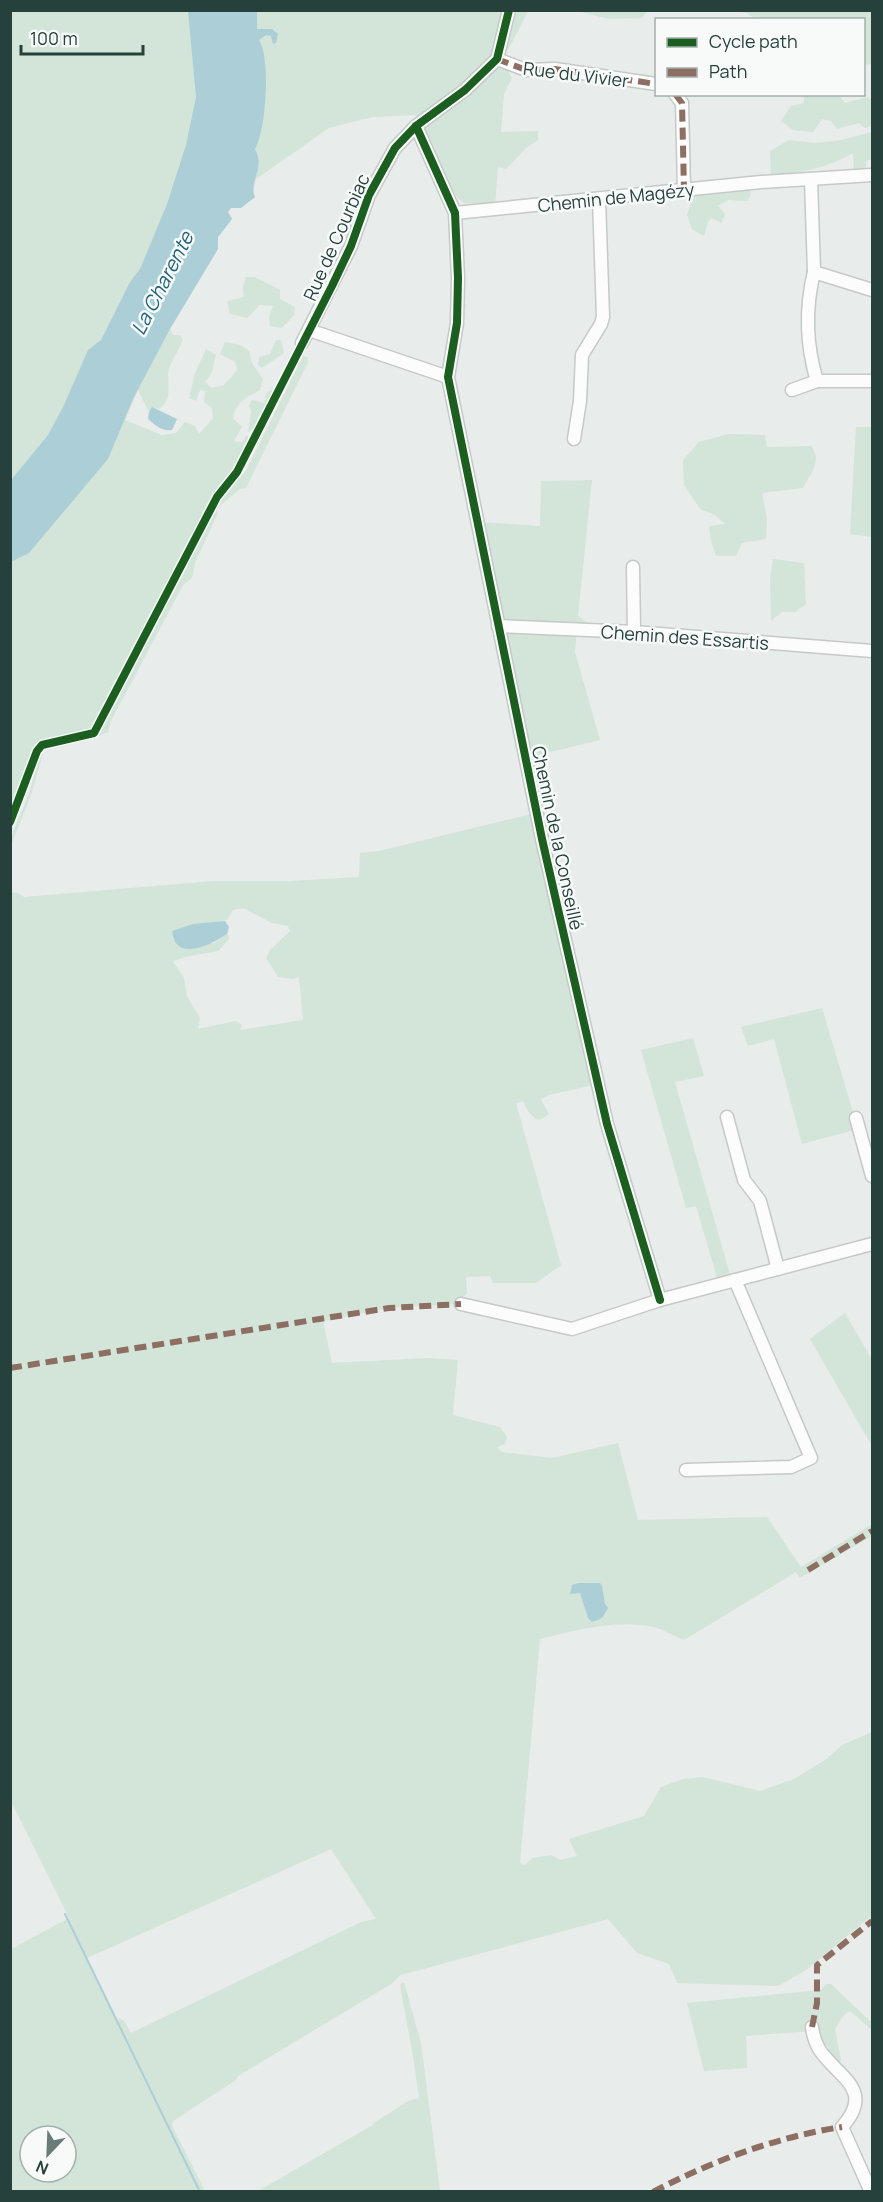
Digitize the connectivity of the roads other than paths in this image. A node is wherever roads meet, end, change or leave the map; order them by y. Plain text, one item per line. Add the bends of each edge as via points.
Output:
1 (509, 10) edge
2 (497, 59) junction
3 (655, 84) edge
4 (677, 96) edge
5 (416, 126) junction
6 (873, 175) edge
7 (811, 179) junction
8 (684, 190) junction
9 (599, 199) junction
10 (455, 213) junction
11 (814, 272) junction
12 (873, 290) edge
13 (309, 330) junction
14 (302, 343) dead end
15 (448, 377) junction
16 (817, 381) junction
17 (873, 381) edge
18 (792, 390) dead end
19 (574, 439) dead end
20 (633, 567) dead end
21 (498, 626) junction
22 (634, 632) junction
23 (873, 651) edge
24 (728, 1117) dead end
25 (856, 1118) dead end
26 (873, 1176) edge
27 (873, 1244) edge
28 (778, 1269) junction
29 (735, 1280) junction
30 (660, 1299) junction
31 (461, 1304) dead end
32 (686, 1470) dead end
33 (812, 2026) dead end
34 (871, 2192) edge

1 - 2 street
2 - 3 street, Rue du Vivier via 526,70 555,69
2 - 5 street, Rue de Courbiac via 465,90
4 - 8 street via 682,103
5 - 10 street
5 - 13 street, Rue de Courbiac via 395,148 369,195 351,246
6 - 7 street, Chemin de Magézy
7 - 8 street, Chemin de Magézy
7 - 11 street
8 - 9 street, Chemin de Magézy
9 - 10 street, Chemin de Magézy
9 - 19 street via 603,317 582,355
10 - 15 street via 457,323
11 - 12 street
11 - 16 street via 808,296 809,355
13 - 14 street, Rue de Courbiac
13 - 15 street
15 - 21 street, Chemin de la Conseillé
16 - 17 street
16 - 18 street
20 - 22 street
21 - 22 street, Chemin des Essartis
21 - 30 street, Chemin de la Conseillé via 607,1124
22 - 23 street, Chemin des Essartis
24 - 28 street via 744,1180 760,1201
25 - 26 street
27 - 28 street
28 - 29 street
29 - 30 street
29 - 32 street via 811,1458 791,1467
30 - 31 street via 572,1329
33 - 34 street via 820,2050 853,2085 855,2100 842,2127

